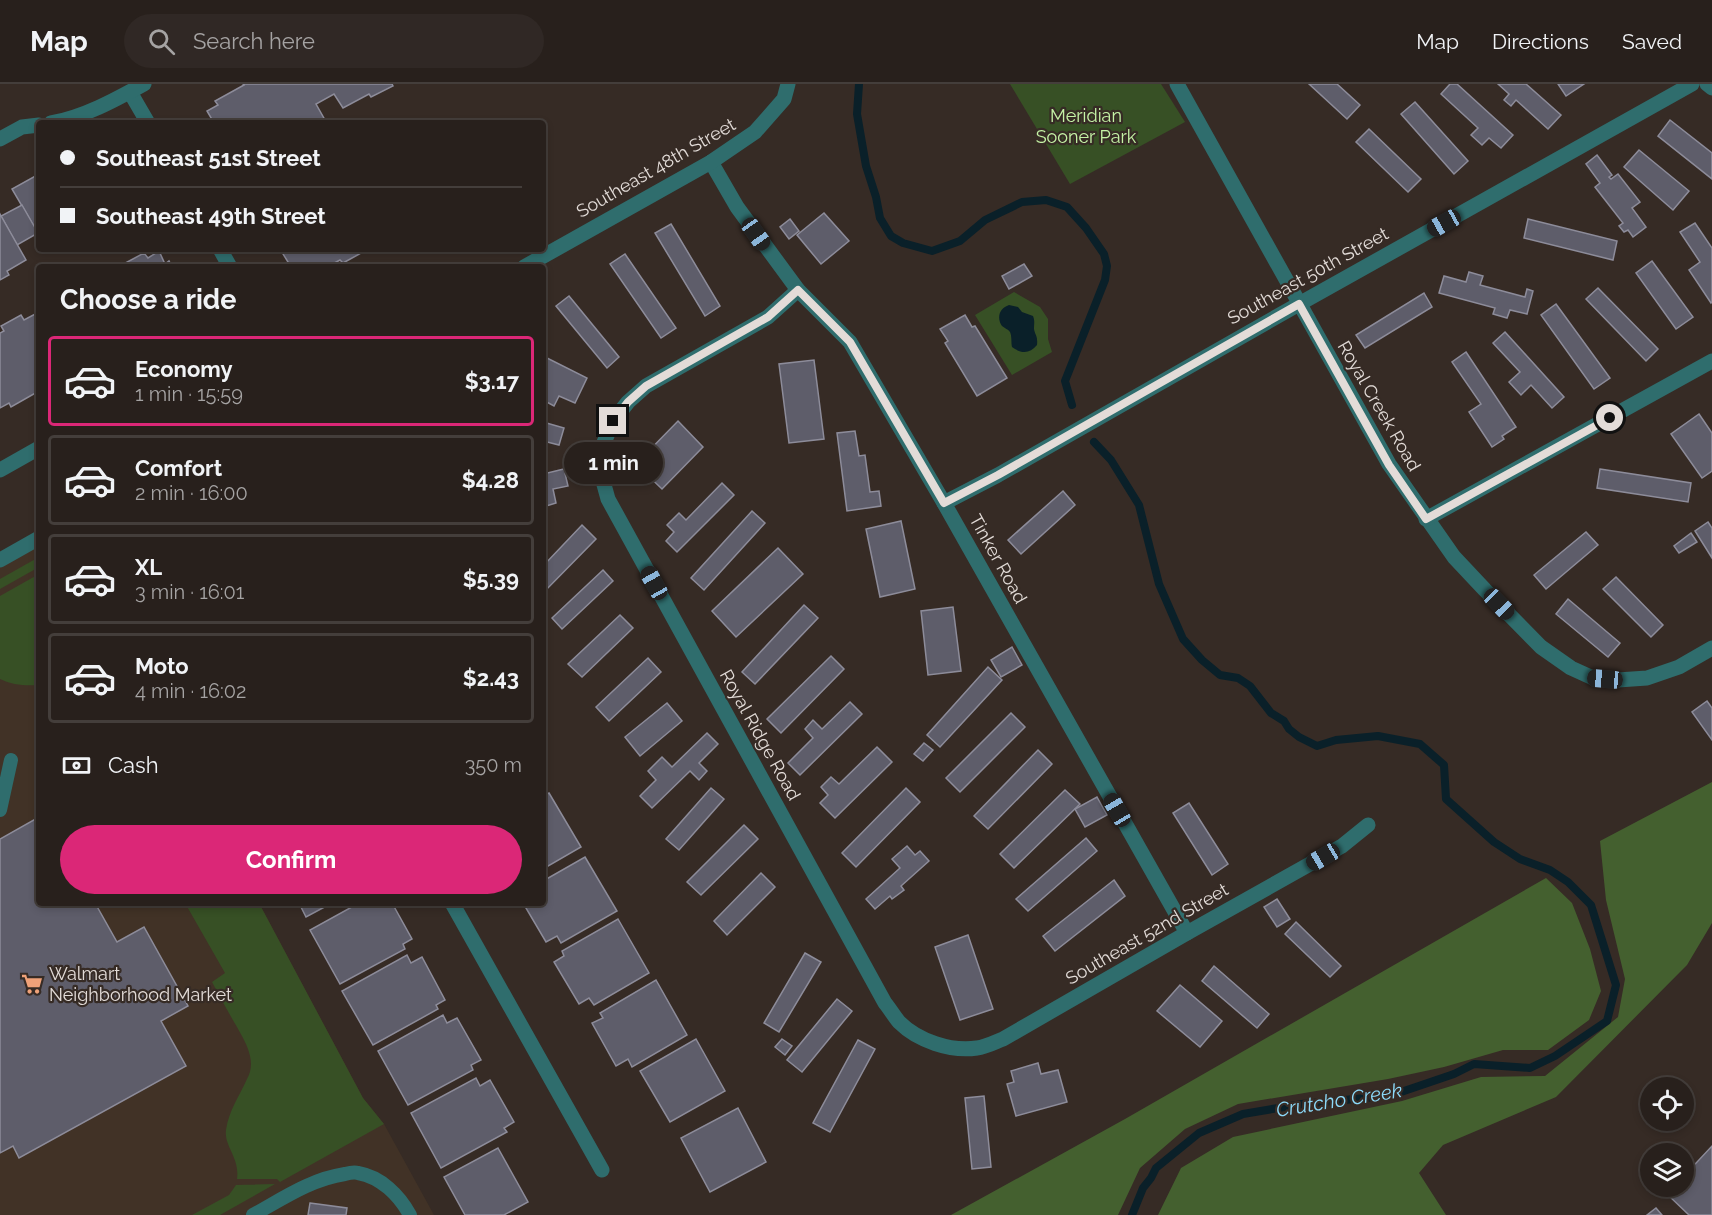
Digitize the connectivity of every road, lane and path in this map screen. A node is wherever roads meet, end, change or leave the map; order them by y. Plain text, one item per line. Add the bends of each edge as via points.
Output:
1 (144, 84) edge
2 (789, 84) edge
3 (1177, 84) edge
4 (1692, 84) edge
5 (1707, 84) edge
6 (1712, 88) edge
7 (130, 92) junction
8 (68, 120) edge
9 (146, 120) edge
10 (36, 125) edge
11 (0, 139) edge
12 (711, 162) junction
13 (529, 264) edge
14 (798, 290) junction
15 (1299, 304) junction
16 (1712, 361) edge
17 (36, 450) edge
18 (0, 470) edge
19 (944, 503) junction
20 (1426, 519) junction
21 (36, 540) edge
22 (0, 560) edge
23 (1712, 648) edge
24 (11, 760) dead end
25 (0, 810) edge
26 (1368, 825) dead end
27 (454, 906) edge
28 (1187, 933) junction
29 (935, 1043) joint
30 (602, 1170) dead end
31 (253, 1215) edge
32 (410, 1215) edge

1 - 7 street
2 - 12 street, Southeast 48th Street via 784,99 755,132
3 - 15 street, Royal Creek Road
4 - 15 street, Southeast 50th Street
5 - 6 street
7 - 8 street
7 - 9 street
10 - 11 street via 22,127
12 - 13 street, Southeast 48th Street
12 - 14 street, Tinker Road via 737,207
14 - 19 street, Tinker Road via 850,342
14 - 29 street, Royal Ridge Road via 768,317 646,386 628,402 613,421 603,445 603,481 608,499 885,1003 900,1023
15 - 19 street, Southeast 50th Street
15 - 20 street, Royal Creek Road via 1389,465
16 - 20 street
17 - 18 street
19 - 28 street, Tinker Road
20 - 23 street, Royal Creek Road via 1454,557 1541,647 1593,678 1647,678 1679,667
21 - 22 street
24 - 25 lane
26 - 28 street, Southeast 52nd Street via 1342,846
27 - 30 street
28 - 29 street, Southeast 52nd Street via 1003,1039 979,1048 958,1049
31 - 32 lane via 328,1177 357,1172 383,1182

